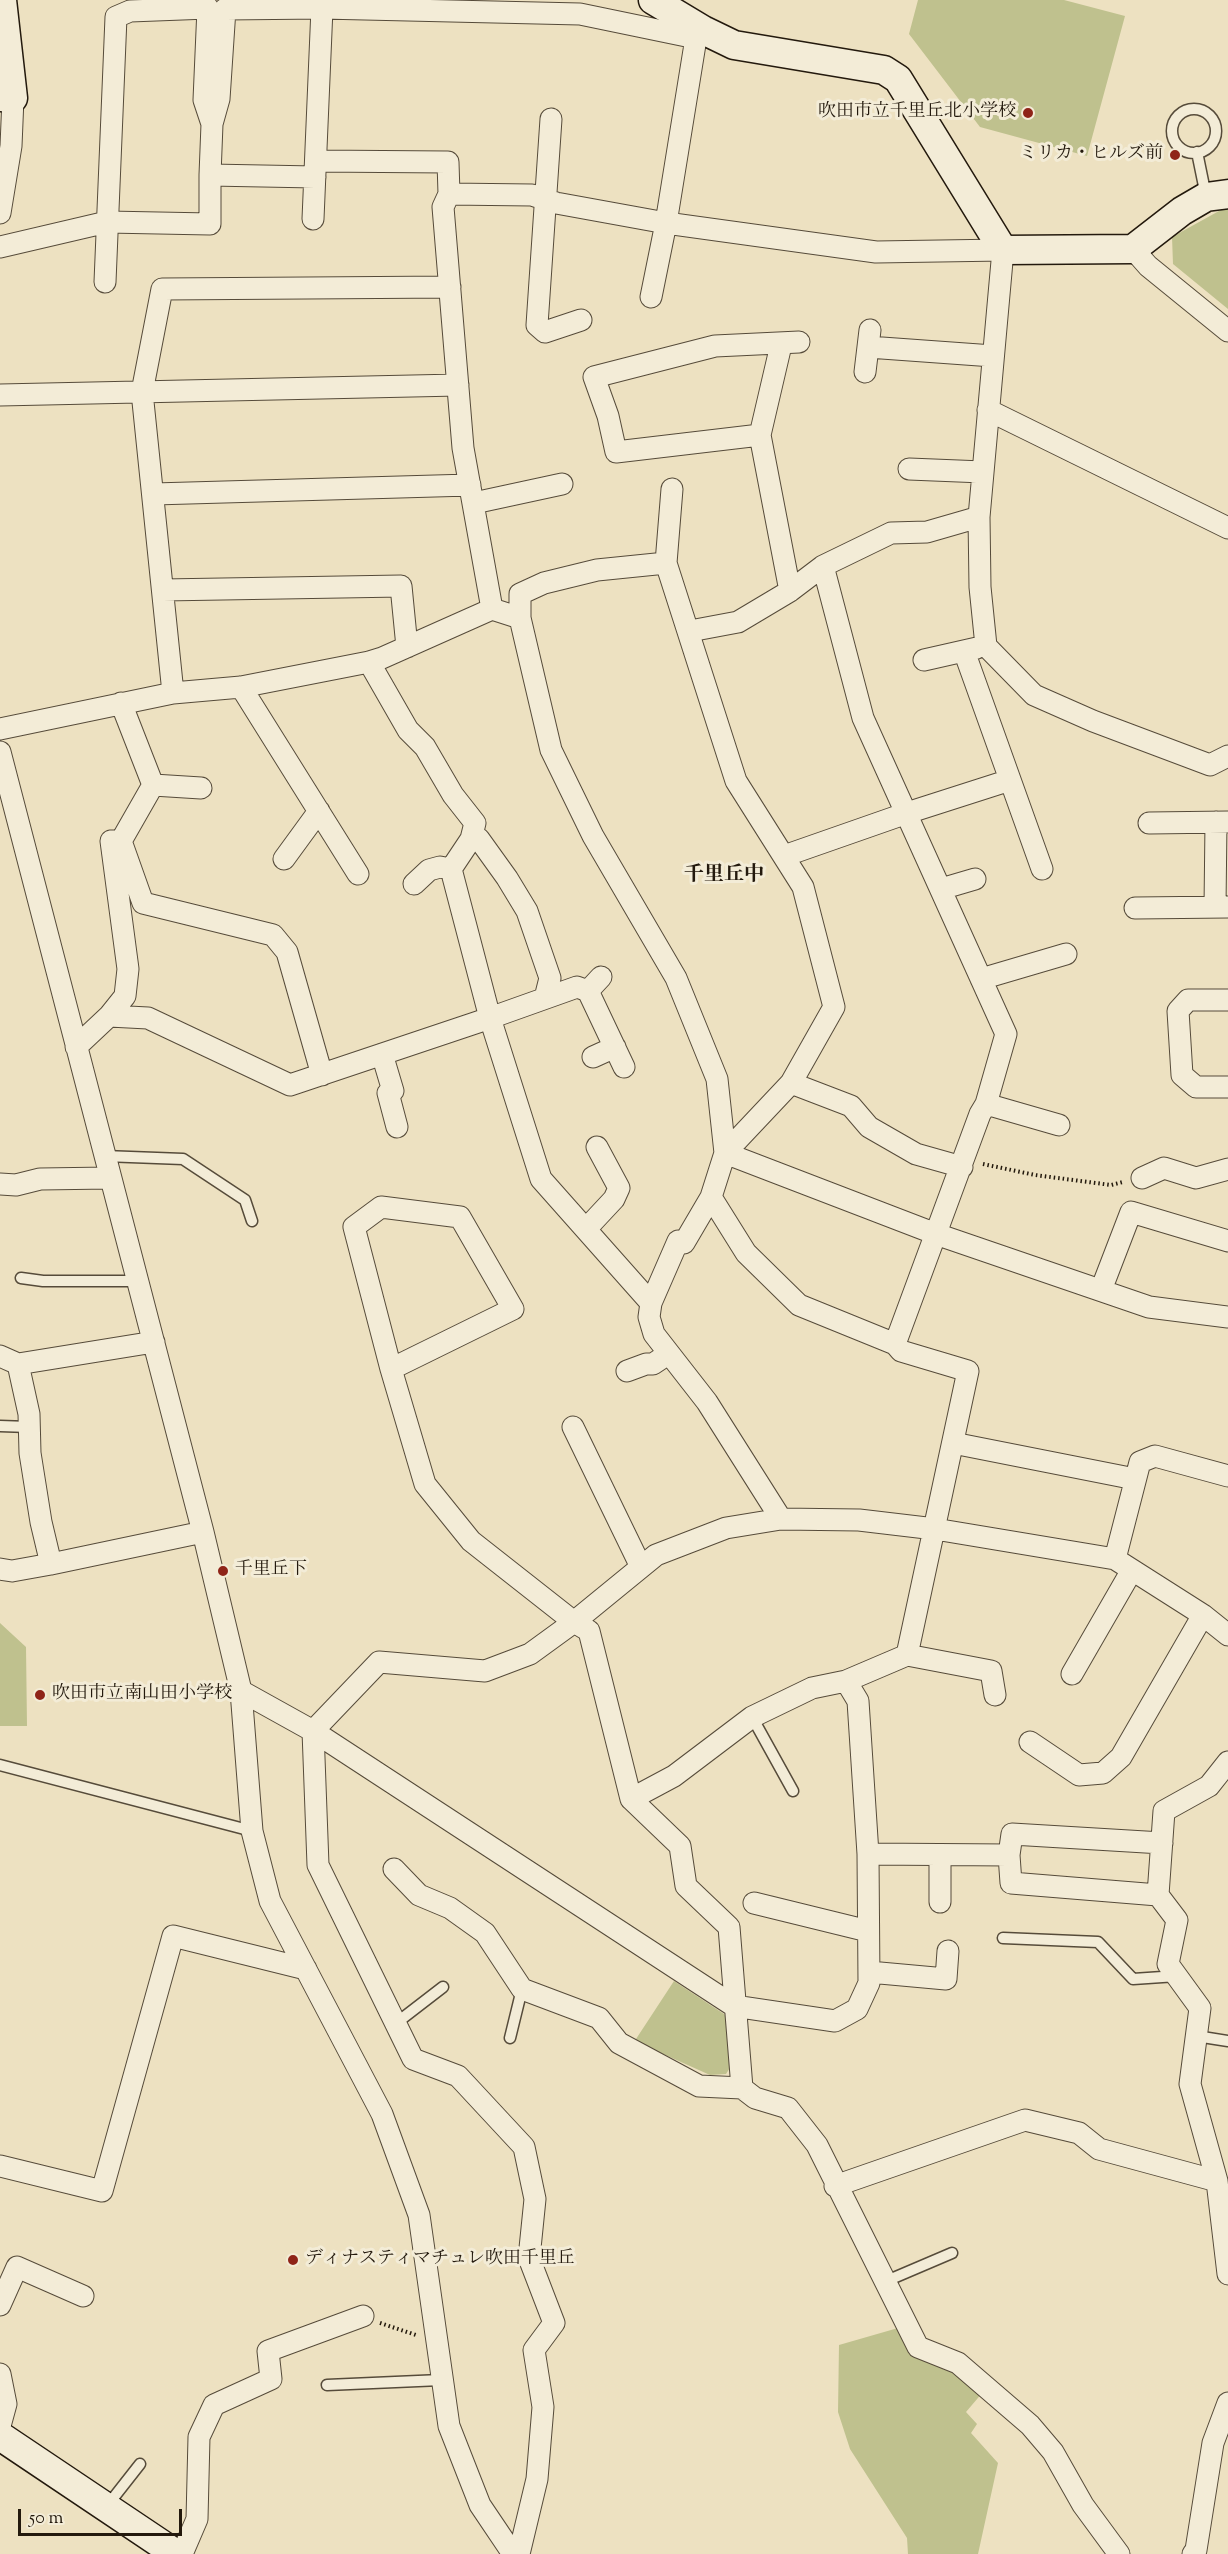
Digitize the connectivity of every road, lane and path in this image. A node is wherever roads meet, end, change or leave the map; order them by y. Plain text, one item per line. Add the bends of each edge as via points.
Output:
1 (2, 0) edge
2 (653, 0) edge
3 (129, 5) edge
4 (322, 8) junction
5 (700, 34) junction
6 (6, 97) edge
7 (551, 119) dead end
8 (212, 124) junction
9 (1197, 153) junction
10 (316, 169) junction
11 (210, 175) junction
12 (449, 194) junction
13 (1217, 195) edge
14 (545, 199) junction
15 (0, 213) edge
16 (313, 219) dead end
17 (107, 222) junction
18 (666, 223) junction
19 (0, 247) edge
20 (1133, 249) junction
21 (1003, 250) junction
22 (105, 282) dead end
23 (450, 287) junction
24 (651, 297) dead end
25 (581, 320) dead end
26 (1228, 331) edge
27 (993, 356) junction
28 (865, 372) dead end
29 (458, 385) junction
30 (142, 392) junction
31 (0, 395) edge
32 (988, 410) junction
33 (760, 435) junction
34 (909, 469) dead end
35 (983, 472) junction
36 (562, 484) dead end
37 (672, 489) dead end
38 (154, 494) junction
39 (472, 494) junction
40 (979, 518) junction
41 (1228, 528) edge
42 (666, 563) junction
43 (823, 566) junction
44 (163, 590) junction
45 (790, 591) junction
46 (492, 609) junction
47 (520, 618) junction
48 (690, 632) junction
49 (986, 646) junction
50 (407, 647) junction
51 (964, 651) junction
52 (924, 660) dead end
53 (369, 662) junction
54 (241, 687) junction
55 (173, 693) junction
56 (121, 703) junction
57 (0, 729) edge
58 (0, 752) edge
59 (1228, 756) edge
60 (1010, 780) junction
61 (153, 785) junction
62 (201, 788) dead end
63 (319, 811) junction
64 (907, 813) junction
65 (1222, 822) edge
66 (1149, 823) dead end
67 (471, 839) junction
68 (121, 841) junction
69 (784, 856) junction
70 (284, 859) dead end
71 (451, 869) junction
72 (1042, 869) dead end
73 (348, 870) dead end
74 (975, 879) dead end
75 (414, 884) dead end
76 (941, 889) junction
77 (1135, 908) dead end
78 (1222, 908) edge
79 (1066, 954) dead end
80 (981, 979) junction
81 (545, 998) junction
82 (1228, 1000) edge
83 (110, 1016) junction
84 (490, 1018) junction
85 (76, 1047) junction
86 (615, 1047) junction
87 (382, 1054) junction
88 (593, 1057) dead end
89 (624, 1067) dead end
90 (322, 1075) junction
91 (791, 1083) junction
92 (1228, 1087) edge
93 (986, 1104) junction
94 (1059, 1125) dead end
95 (397, 1127) dead end
96 (597, 1147) dead end
97 (725, 1153) junction
98 (104, 1156) junction
99 (962, 1167) junction
100 (1228, 1169) edge
101 (109, 1178) junction
102 (1142, 1178) joint
103 (0, 1184) edge
104 (711, 1197) junction
105 (252, 1221) dead end
106 (586, 1229) junction
107 (936, 1234) junction
108 (1228, 1241) edge
109 (21, 1278) dead end
110 (137, 1281) junction
111 (1101, 1290) junction
112 (651, 1303) junction
113 (1228, 1317) edge
114 (154, 1342) junction
115 (894, 1344) junction
116 (668, 1354) junction
117 (9, 1360) edge
118 (391, 1369) junction
119 (627, 1371) dead end
120 (0, 1426) edge
121 (573, 1426) dead end
122 (29, 1427) junction
123 (953, 1443) junction
124 (1228, 1476) edge
125 (1135, 1479) junction
126 (781, 1519) junction
127 (935, 1529) junction
128 (203, 1532) junction
129 (51, 1564) junction
130 (1123, 1564) junction
131 (641, 1567) junction
132 (0, 1569) edge
133 (1203, 1615) junction
134 (574, 1622) junction
135 (1228, 1635) edge
136 (907, 1654) junction
137 (1071, 1674) dead end
138 (846, 1681) junction
139 (241, 1691) junction
140 (994, 1695) dead end
141 (752, 1717) junction
142 (313, 1731) junction
143 (1029, 1742) dead end
144 (1228, 1762) edge
145 (0, 1765) edge
146 (793, 1791) dead end
147 (631, 1799) junction
148 (252, 1831) junction
149 (1162, 1843) junction
150 (868, 1854) junction
151 (940, 1855) junction
152 (1009, 1855) junction
153 (394, 1869) dead end
154 (1158, 1895) junction
155 (940, 1902) dead end
156 (754, 1903) dead end
157 (868, 1931) junction
158 (1003, 1938) dead end
159 (948, 1951) dead end
160 (306, 1969) junction
161 (868, 1972) junction
162 (1177, 1976) junction
163 (443, 1987) dead end
164 (522, 1989) junction
165 (734, 2007) junction
166 (395, 2024) junction
167 (1196, 2036) junction
168 (510, 2038) dead end
169 (1228, 2041) edge
170 (742, 2088) junction
171 (0, 2166) edge
172 (1217, 2181) junction
173 (835, 2186) junction
174 (951, 2253) dead end
175 (1228, 2274) edge
176 (884, 2282) junction
177 (83, 2296) dead end
178 (0, 2305) edge
179 (363, 2316) joint
180 (435, 2342) junction
181 (0, 2374) edge
182 (441, 2380) junction
183 (327, 2385) dead end
184 (1228, 2403) edge
185 (0, 2426) edge
186 (0, 2436) edge
187 (140, 2464) dead end
188 (106, 2508) junction
189 (176, 2554) edge
190 (182, 2554) edge
191 (513, 2554) edge
192 (519, 2554) edge
193 (1119, 2554) edge
194 (1193, 2554) edge

1 - 6 street
2 - 5 street
3 - 8 street via 208,8 204,100
3 - 17 street via 116,17
4 - 5 street via 580,14
4 - 8 street via 225,9 219,99
4 - 10 street
5 - 18 street
5 - 21 street via 734,45 884,70 898,79
6 - 15 street via 11,146
7 - 14 street
8 - 11 street
9 - 9 lane via 1183,150 1173,138 1174,123 1191,110 1210,116 1216,128 1214,141
9 - 13 lane
10 - 11 street
10 - 12 street via 448,162
10 - 16 street
11 - 17 street via 210,225
12 - 14 street via 532,195
12 - 23 street via 443,207
13 - 20 street via 1182,211
14 - 18 street
14 - 25 street via 537,325 545,332
17 - 19 street
17 - 22 street
18 - 21 street via 876,252
18 - 24 street
20 - 21 street
20 - 26 street via 1148,266
21 - 27 street
23 - 29 street
23 - 30 street via 162,289
27 - 28 street via 869,338
27 - 32 street
29 - 30 street
29 - 39 street via 463,448
30 - 31 street
30 - 38 street
32 - 35 street
32 - 41 street
33 - 33 street via 616,452 594,378 715,346 790,344
33 - 45 street
34 - 35 street
35 - 40 street
36 - 39 street
37 - 42 street
38 - 39 street
38 - 44 street
39 - 46 street
40 - 43 street via 927,532 891,533
40 - 49 street
42 - 47 street via 597,570 544,583 520,594
42 - 48 street
43 - 45 street
43 - 64 street via 863,718
44 - 50 street via 401,586
44 - 55 street
45 - 48 street via 738,622
46 - 47 street
46 - 50 street
47 - 97 street via 551,750 593,836 676,978 717,1079
48 - 69 street via 736,781
49 - 51 street
49 - 59 street via 1034,695 1210,765
50 - 53 street
51 - 52 street
51 - 60 street
53 - 54 street
53 - 67 street via 408,730 425,747 475,823
54 - 55 street
54 - 63 street
55 - 56 street
56 - 57 street
56 - 61 street
58 - 85 street
60 - 64 street
60 - 72 street
61 - 62 street
61 - 68 street
63 - 70 street
63 - 73 street
64 - 69 street
64 - 76 street
65 - 66 street
65 - 78 street
67 - 71 street
67 - 81 street via 478,839 527,911 550,978
68 - 83 street via 111,842 128,969 125,996
68 - 90 street via 143,903 273,935 287,952
69 - 91 street via 803,887 834,1007
71 - 75 street via 429,870
71 - 84 street
74 - 76 street
76 - 80 street
77 - 78 street
79 - 80 street
80 - 93 street via 1005,1034
81 - 84 street
81 - 86 street via 595,984
82 - 92 street via 1188,1000 1178,1011 1182,1075 1196,1087
83 - 85 street
83 - 90 street via 148,1018 290,1085
84 - 87 street
84 - 106 street via 541,1179
85 - 98 street
86 - 88 street
86 - 89 street
87 - 90 street
87 - 95 street via 393,1091 387,1093
91 - 97 street
91 - 99 street via 851,1106 869,1127 915,1154
93 - 94 street
93 - 99 street
96 - 106 street via 619,1188 615,1199
97 - 104 street
97 - 107 street
98 - 101 street
98 - 105 lane via 183,1159 245,1200
99 - 102 path via 975,1162 1111,1185
99 - 107 street
100 - 102 street via 1197,1178 1163,1159
101 - 103 street
101 - 110 street
104 - 112 street via 684,1243 678,1241
104 - 115 street via 746,1253 799,1305
106 - 112 street
107 - 111 street
107 - 115 street
108 - 111 street via 1131,1212
109 - 110 lane
110 - 114 street
111 - 113 street via 1149,1307
112 - 116 street via 649,1317 654,1334
114 - 117 street
114 - 128 street
115 - 123 street via 901,1350 968,1371
116 - 119 street via 653,1364
116 - 126 street via 707,1402
117 - 122 street via 29,1414
118 - 118 street via 354,1227 381,1207 460,1217 513,1309
118 - 134 street via 425,1484 471,1541
120 - 122 lane
121 - 131 street
122 - 129 street via 40,1522
123 - 125 street
123 - 127 street
124 - 125 street via 1155,1456 1140,1462
125 - 130 street
126 - 127 street via 859,1520
126 - 131 street via 726,1528 656,1556
127 - 130 street
127 - 136 street
128 - 129 street
128 - 139 street
129 - 132 street via 12,1571
130 - 133 street
130 - 137 street
131 - 134 street
133 - 135 street
133 - 143 street via 1121,1757 1103,1773 1079,1775
134 - 142 street via 530,1654 485,1671 379,1662
134 - 147 street via 589,1631
136 - 138 street
136 - 140 street via 991,1671
138 - 141 street via 812,1688
138 - 150 street via 858,1701
139 - 142 street
139 - 148 street
141 - 146 lane
141 - 147 street via 674,1776
142 - 165 street
142 - 166 street via 318,1865
144 - 149 street via 1209,1786 1164,1811
145 - 148 lane
147 - 165 street via 680,1846 686,1886 729,1927
148 - 160 street via 270,1900
149 - 152 street via 1012,1834
149 - 154 street
150 - 151 street
150 - 157 street
151 - 152 street
151 - 155 street
152 - 154 street via 1011,1883
153 - 164 street via 418,1895 450,1908 485,1933
154 - 162 street via 1177,1920 1168,1964
156 - 157 street
157 - 161 street
158 - 162 lane via 1098,1942 1133,1979
159 - 161 street via 946,1979
160 - 171 street via 173,1936 102,2191
160 - 180 street via 382,2114 419,2215
161 - 165 street via 869,1983 857,2009 834,2021
162 - 167 street via 1200,2008
163 - 166 lane
164 - 168 lane
164 - 170 street via 599,2018 619,2043 699,2086
165 - 170 street
166 - 192 street via 413,2059 458,2076 524,2147 535,2199 529,2258 554,2323 534,2350 543,2407 537,2479
167 - 169 lane
167 - 172 street via 1190,2084
170 - 173 street via 755,2098 788,2108 817,2145
172 - 173 street via 1099,2149 1079,2133 1025,2120
172 - 175 street
173 - 176 street
174 - 176 lane
176 - 193 street via 918,2347 958,2363 1030,2425 1053,2452 1083,2505
177 - 178 street via 17,2267
179 - 180 path
179 - 190 street via 268,2351 272,2379 214,2405 199,2437 197,2519
180 - 182 street
181 - 185 street via 6,2404
182 - 183 lane
182 - 191 street via 448,2426 480,2505
184 - 194 street via 1213,2443
186 - 188 street
187 - 188 lane
188 - 189 street

